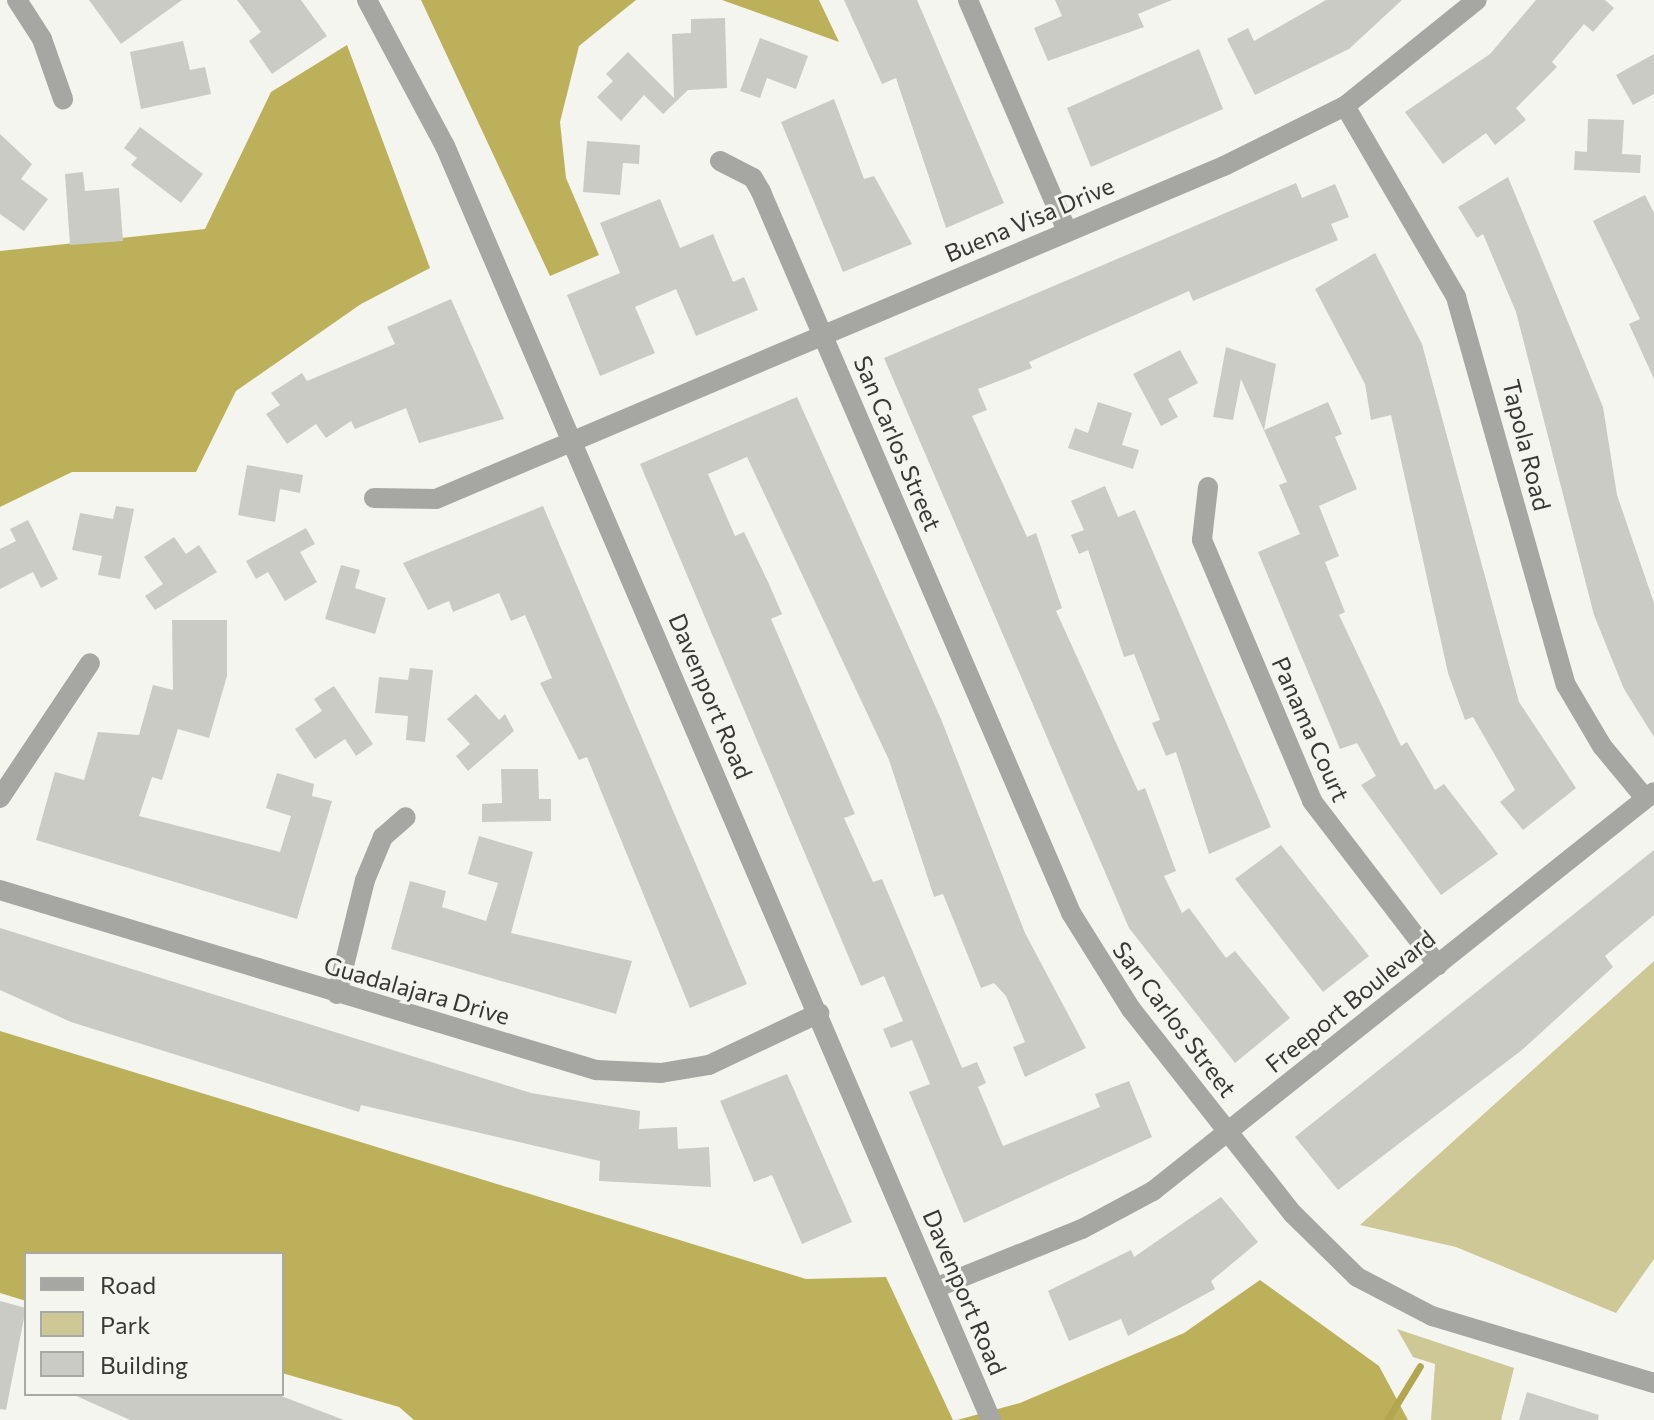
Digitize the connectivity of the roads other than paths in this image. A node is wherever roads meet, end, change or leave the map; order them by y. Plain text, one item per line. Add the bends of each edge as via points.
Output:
1 (17, 0) edge
2 (367, 0) edge
3 (968, 0) edge
4 (1477, 0) edge
5 (63, 99) dead end
6 (1345, 106) junction
7 (720, 161) dead end
8 (1067, 231) junction
9 (823, 334) junction
10 (573, 441) junction
11 (1208, 487) dead end
12 (374, 498) dead end
13 (90, 663) dead end
14 (1650, 795) edge
15 (0, 798) edge
16 (406, 817) dead end
17 (0, 890) edge
18 (1438, 965) junction
19 (337, 994) junction
20 (819, 1013) junction
21 (1228, 1132) junction
22 (935, 1288) junction
23 (1654, 1383) edge
24 (991, 1420) edge

1 - 5 street via 42,39
2 - 10 street, Davenport Road via 420,92
3 - 8 street
4 - 6 street, Buena Visa Drive
6 - 8 street, Buena Visa Drive
6 - 14 street, Tapola Road via 1456,297 1566,685 1602,746
7 - 9 street, San Carlos Street via 753,178
8 - 9 street, Buena Visa Drive
9 - 10 street, Buena Visa Drive
9 - 21 street, San Carlos Street via 1071,913 1114,986
10 - 12 street, Buena Visa Drive via 436,499
10 - 20 street, Davenport Road
11 - 18 street, Panama Court via 1202,540 1312,801
13 - 15 street
14 - 18 street, Freeport Boulevard
16 - 19 street via 383,837 365,880
17 - 19 street, Guadalajara Drive
18 - 21 street, Freeport Boulevard
19 - 20 street, Guadalajara Drive via 596,1070 661,1073 709,1065
20 - 22 street, Davenport Road
21 - 22 street, Freeport Boulevard via 1117,1211
21 - 23 street, San Carlos Street via 1333,1258 1385,1295 1432,1316
22 - 24 street, Davenport Road

